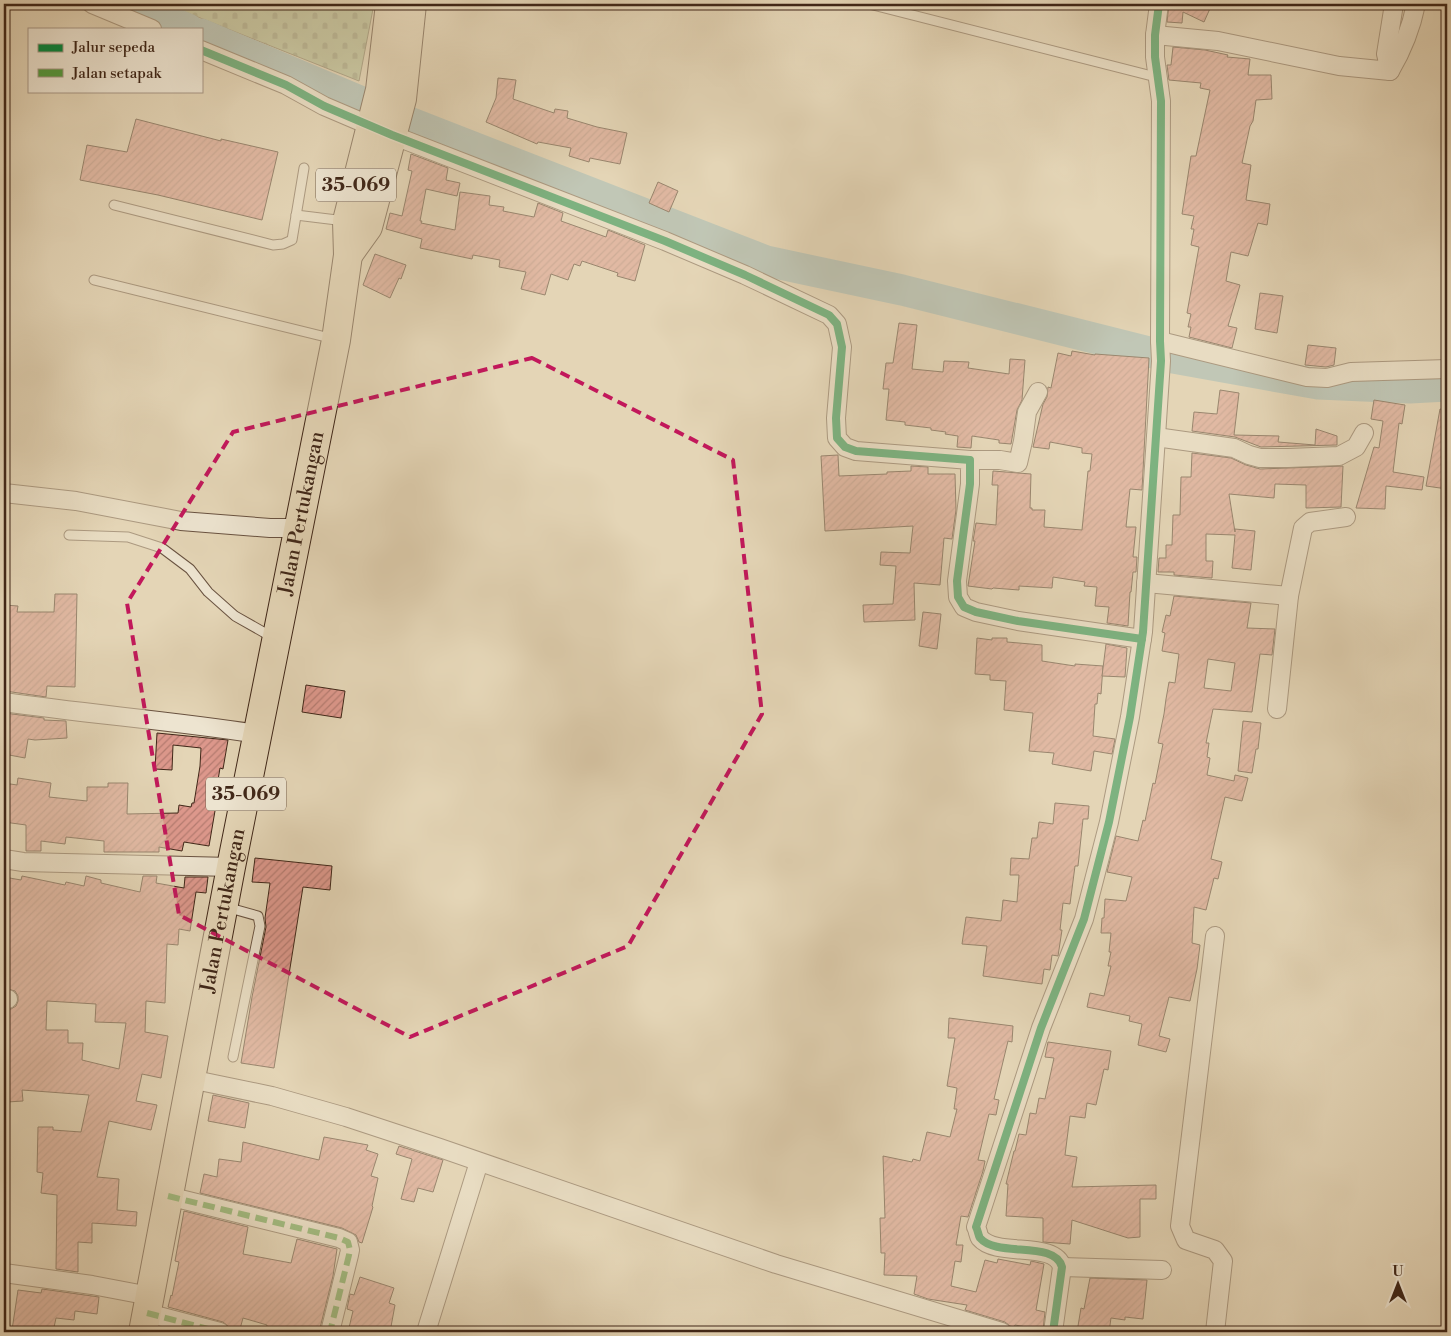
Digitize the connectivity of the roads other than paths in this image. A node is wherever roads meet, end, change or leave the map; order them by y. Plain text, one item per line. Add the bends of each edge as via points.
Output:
1 (92, 4) edge
2 (390, 4) edge
3 (412, 4) edge
4 (869, 4) edge
5 (1159, 4) edge
6 (1394, 4) edge
7 (1416, 4) edge
8 (150, 28) edge
9 (1155, 35) junction
10 (202, 50) edge
11 (1390, 71) junction
12 (1156, 77) junction
13 (386, 115) junction
14 (304, 168) dead end
15 (114, 205) dead end
16 (296, 215) junction
17 (347, 221) junction
18 (348, 255) junction
19 (94, 280) dead end
20 (336, 340) junction
21 (1161, 351) junction
22 (1447, 369) edge
23 (1038, 392) dead end
24 (1364, 434) dead end
25 (1156, 437) junction
26 (970, 460) junction
27 (4, 493) edge
28 (1346, 517) dead end
29 (298, 528) junction
30 (69, 535) dead end
31 (1146, 583) junction
32 (1289, 596) junction
33 (1142, 639) junction
34 (277, 640) junction
35 (4, 702) edge
36 (1277, 709) dead end
37 (258, 734) junction
38 (4, 859) edge
39 (231, 867) junction
40 (224, 906) junction
41 (1215, 936) dead end
42 (233, 1057) dead end
43 (190, 1079) junction
44 (479, 1162) junction
45 (168, 1196) junction
46 (1062, 1267) junction
47 (1162, 1270) dead end
48 (4, 1273) edge
49 (146, 1314) edge
50 (220, 1332) edge
51 (330, 1332) edge
52 (426, 1332) edge
53 (1002, 1332) edge
54 (1052, 1332) edge
55 (1215, 1332) edge

1 - 8 street
2 - 13 main road, 35-069
3 - 13 main road, 35-069
4 - 12 lane
5 - 9 street
6 - 11 street via 1386,54
7 - 11 street via 1401,52
9 - 11 street via 1218,41 1339,66
9 - 12 street
10 - 13 street via 286,85 324,106
12 - 21 street via 1161,101
13 - 17 main road, Jalan Pertukangan / 35-069
13 - 18 main road, Jalan Pertukangan / 35-069 via 368,226
13 - 26 street via 829,315 838,324 842,347 836,418 837,438 845,447 856,451
14 - 16 lane
15 - 16 lane via 274,245 292,240
16 - 17 lane
17 - 18 main road, Jalan Pertukangan / 35-069
18 - 20 main road, Jalan Pertukangan / 35-069
19 - 20 lane
20 - 29 main road, Jalan Pertukangan / 35-069
21 - 22 street via 1307,377
21 - 25 street
23 - 26 street via 1027,412 1018,463
24 - 25 street via 1356,446 1339,456 1288,458 1260,458 1234,448
25 - 31 street
26 - 33 street via 970,484 957,581 958,597 964,607 1018,621
27 - 29 street via 76,501 181,521
28 - 32 street via 1310,522 1303,528
29 - 34 main road, Jalan Pertukangan / 35-069
30 - 34 lane via 128,537 162,548 190,569 208,592 235,616
31 - 32 street
31 - 33 street
32 - 36 street
33 - 46 street via 1109,822 1084,919 1041,1028 976,1227 980,1237 989,1245 1052,1254
34 - 37 main road, Jalan Pertukangan / 35-069
35 - 37 street
37 - 39 main road, Jalan Pertukangan / 35-069
38 - 39 street
39 - 40 main road, Jalan Pertukangan / 35-069
40 - 42 lane via 258,916 260,926
40 - 43 main road, Jalan Pertukangan / 35-069
41 - 55 street via 1180,1226 1186,1240 1215,1250 1223,1261
43 - 44 street via 272,1096 328,1112
43 - 45 main road, Jalan Pertukangan / 35-069
44 - 52 street
44 - 53 street via 776,1264
45 - 49 main road, Jalan Pertukangan / 35-069
45 - 51 street via 348,1242 349,1255
46 - 47 street
46 - 54 street
48 - 49 street via 92,1285
49 - 50 street

